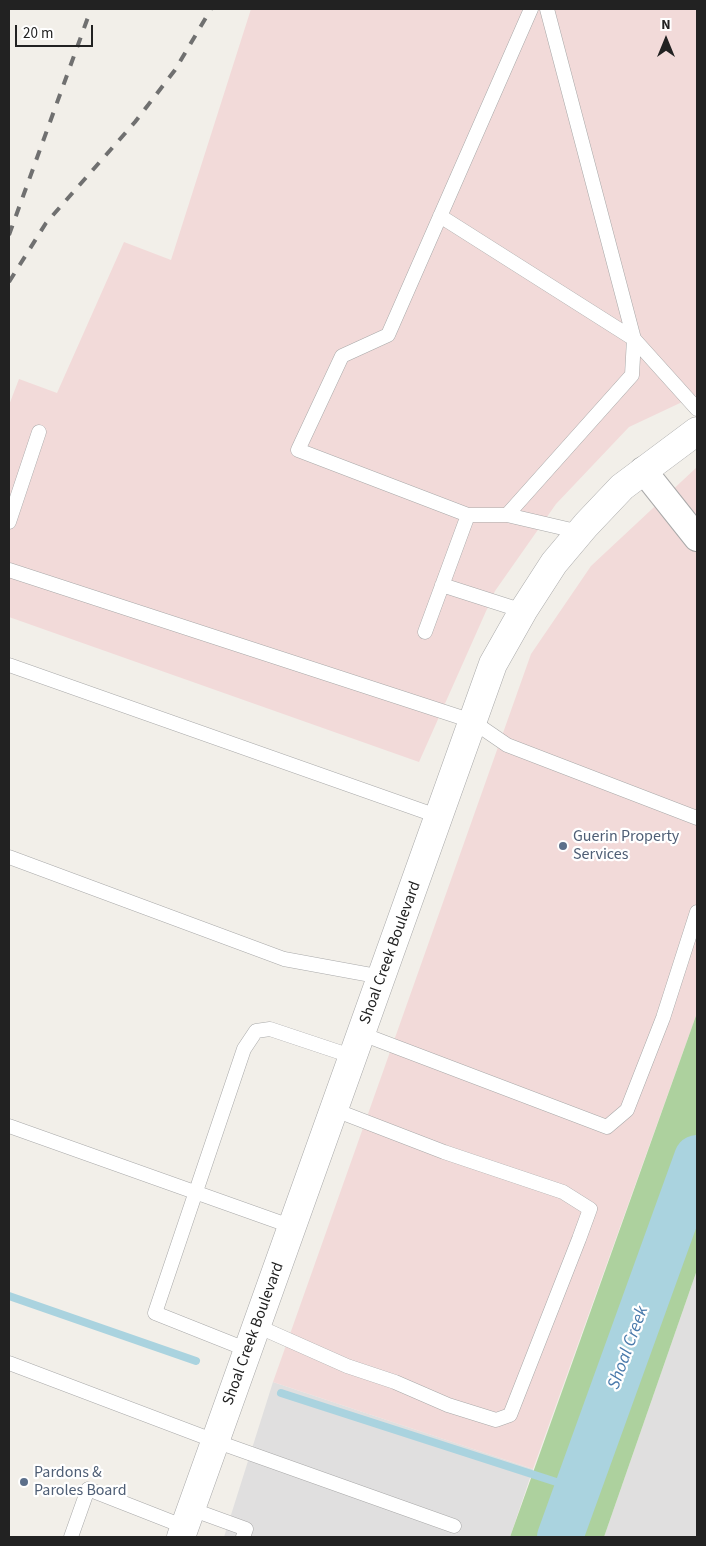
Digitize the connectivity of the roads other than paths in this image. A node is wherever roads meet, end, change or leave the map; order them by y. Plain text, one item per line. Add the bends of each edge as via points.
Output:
1 (531, 9) edge
2 (547, 9) edge
3 (440, 216) junction
4 (634, 339) junction
5 (697, 409) edge
6 (39, 432) dead end
7 (697, 432) edge
8 (643, 470) junction
9 (468, 515) junction
10 (507, 515) junction
11 (9, 522) edge
12 (580, 532) junction
13 (697, 538) edge
14 (9, 570) edge
15 (442, 585) junction
16 (523, 610) junction
17 (425, 632) dead end
18 (9, 665) edge
19 (472, 721) junction
20 (440, 817) junction
21 (697, 818) edge
22 (9, 857) edge
23 (697, 912) edge
24 (382, 977) junction
25 (358, 1045) junction
26 (334, 1110) junction
27 (9, 1126) edge
28 (197, 1193) junction
29 (293, 1227) junction
30 (253, 1338) junction
31 (9, 1363) edge
32 (216, 1441) junction
33 (186, 1524) edge
34 (454, 1526) dead end
35 (72, 1537) edge
36 (243, 1537) edge

1 - 3 lane
2 - 4 lane
3 - 4 lane
3 - 9 lane via 388,335 342,356 298,450
4 - 5 lane
4 - 10 lane via 632,375
6 - 11 lane
7 - 8 street, Shoal Creek Boulevard
8 - 12 street, Shoal Creek Boulevard via 622,487
8 - 13 street
9 - 10 lane
9 - 15 lane
10 - 12 lane
12 - 16 street, Shoal Creek Boulevard via 554,563
14 - 19 lane
15 - 16 lane
15 - 17 lane
16 - 19 street, Shoal Creek Boulevard via 493,664
18 - 20 lane
19 - 20 street, Shoal Creek Boulevard
19 - 21 lane via 507,745
20 - 24 street, Shoal Creek Boulevard
22 - 24 lane via 284,959
23 - 25 lane via 663,1018 627,1110 607,1127
24 - 25 street, Shoal Creek Boulevard
25 - 26 street, Shoal Creek Boulevard
25 - 28 lane via 270,1029 256,1031 244,1049
26 - 29 street, Shoal Creek Boulevard
26 - 30 lane via 435,1149 563,1192 590,1209 510,1415 496,1420 348,1366
27 - 28 lane
28 - 29 lane
28 - 30 lane via 155,1313
29 - 30 street, Shoal Creek Boulevard
30 - 32 street, Shoal Creek Boulevard
31 - 32 lane
32 - 33 street, Shoal Creek Boulevard
32 - 34 lane
33 - 35 lane via 88,1489
33 - 36 lane via 246,1529

